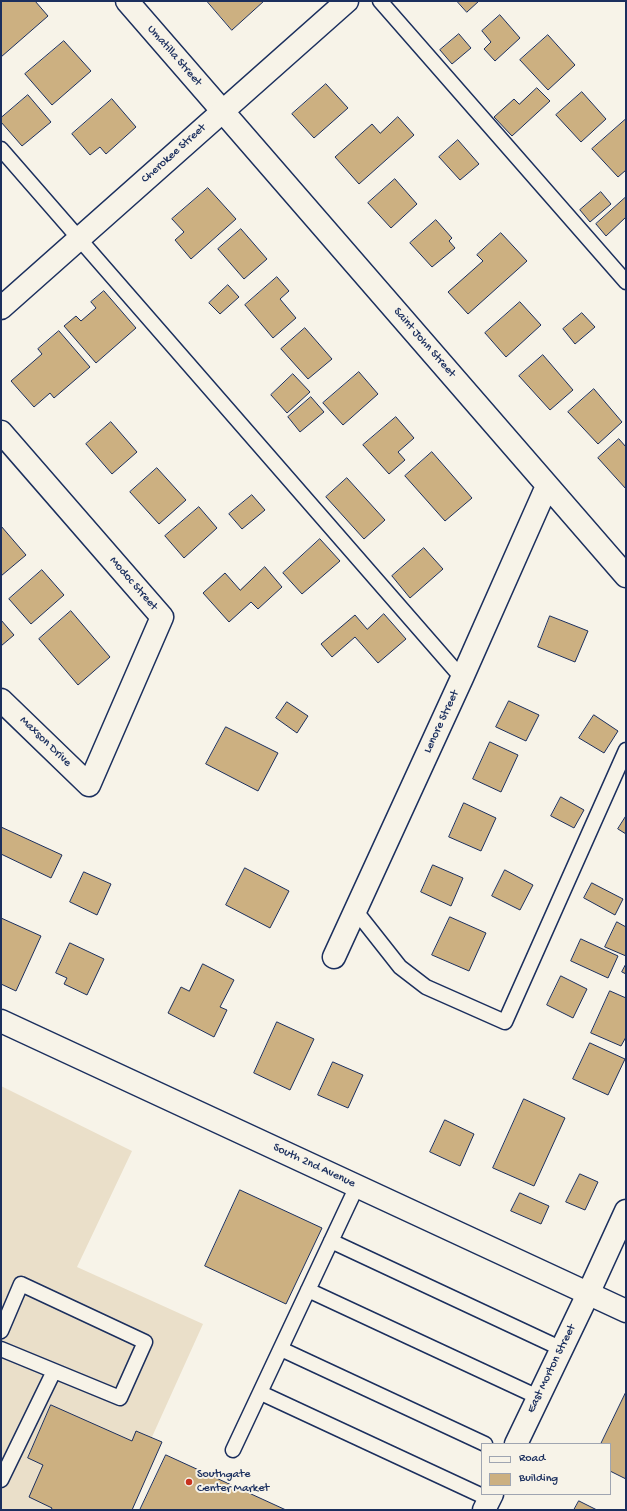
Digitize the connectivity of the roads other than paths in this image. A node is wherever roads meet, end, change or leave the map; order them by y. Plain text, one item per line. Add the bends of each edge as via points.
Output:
1 (127, 1) edge
2 (347, 1) edge
3 (380, 1) edge
4 (222, 111) junction
5 (1, 149) edge
6 (79, 238) junction
7 (626, 282) edge
8 (1, 308) edge
9 (1, 432) edge
10 (547, 486) junction
11 (626, 576) edge
12 (462, 678) junction
13 (1, 700) edge
14 (626, 750) edge
15 (89, 785) joint
16 (355, 910) junction
17 (334, 958) dead end
18 (1, 1021) edge
19 (357, 1186) junction
20 (626, 1211) edge
21 (331, 1241) junction
22 (308, 1290) junction
23 (588, 1294) junction
24 (626, 1311) edge
25 (1, 1331) edge
26 (1, 1349) edge
27 (281, 1349) junction
28 (562, 1349) junction
29 (54, 1371) junction
30 (260, 1392) junction
31 (538, 1397) junction
32 (483, 1443) edge
33 (516, 1443) edge
34 (233, 1450) dead end
35 (1, 1480) edge
36 (488, 1501) edge

1 - 4 street, Umatilla Street
2 - 4 street, Cherokee Street
3 - 7 lane
4 - 6 street, Cherokee Street
4 - 10 street, Saint John Street
5 - 6 lane
6 - 8 street, Cherokee Street
6 - 12 lane
9 - 15 street, Modoc Street via 162,617
10 - 11 street, Saint John Street
10 - 12 street, Lenore Street
12 - 16 street, Lenore Street
13 - 15 street, Maxson Drive
14 - 16 lane via 505,1022 426,987 387,952
16 - 17 street, Lenore Street
18 - 19 street, South 2nd Avenue
19 - 21 lane
19 - 23 street, South 2nd Avenue
20 - 23 street, East Morton Street
21 - 22 lane
21 - 28 lane
22 - 27 lane
22 - 31 lane
23 - 24 street, South 2nd Avenue
23 - 28 street, East Morton Street
25 - 29 lane via 21,1284 144,1342 120,1398
26 - 29 lane
27 - 30 lane
27 - 32 lane
28 - 31 street, East Morton Street
29 - 35 lane
30 - 34 lane
30 - 36 lane
31 - 33 street, East Morton Street

